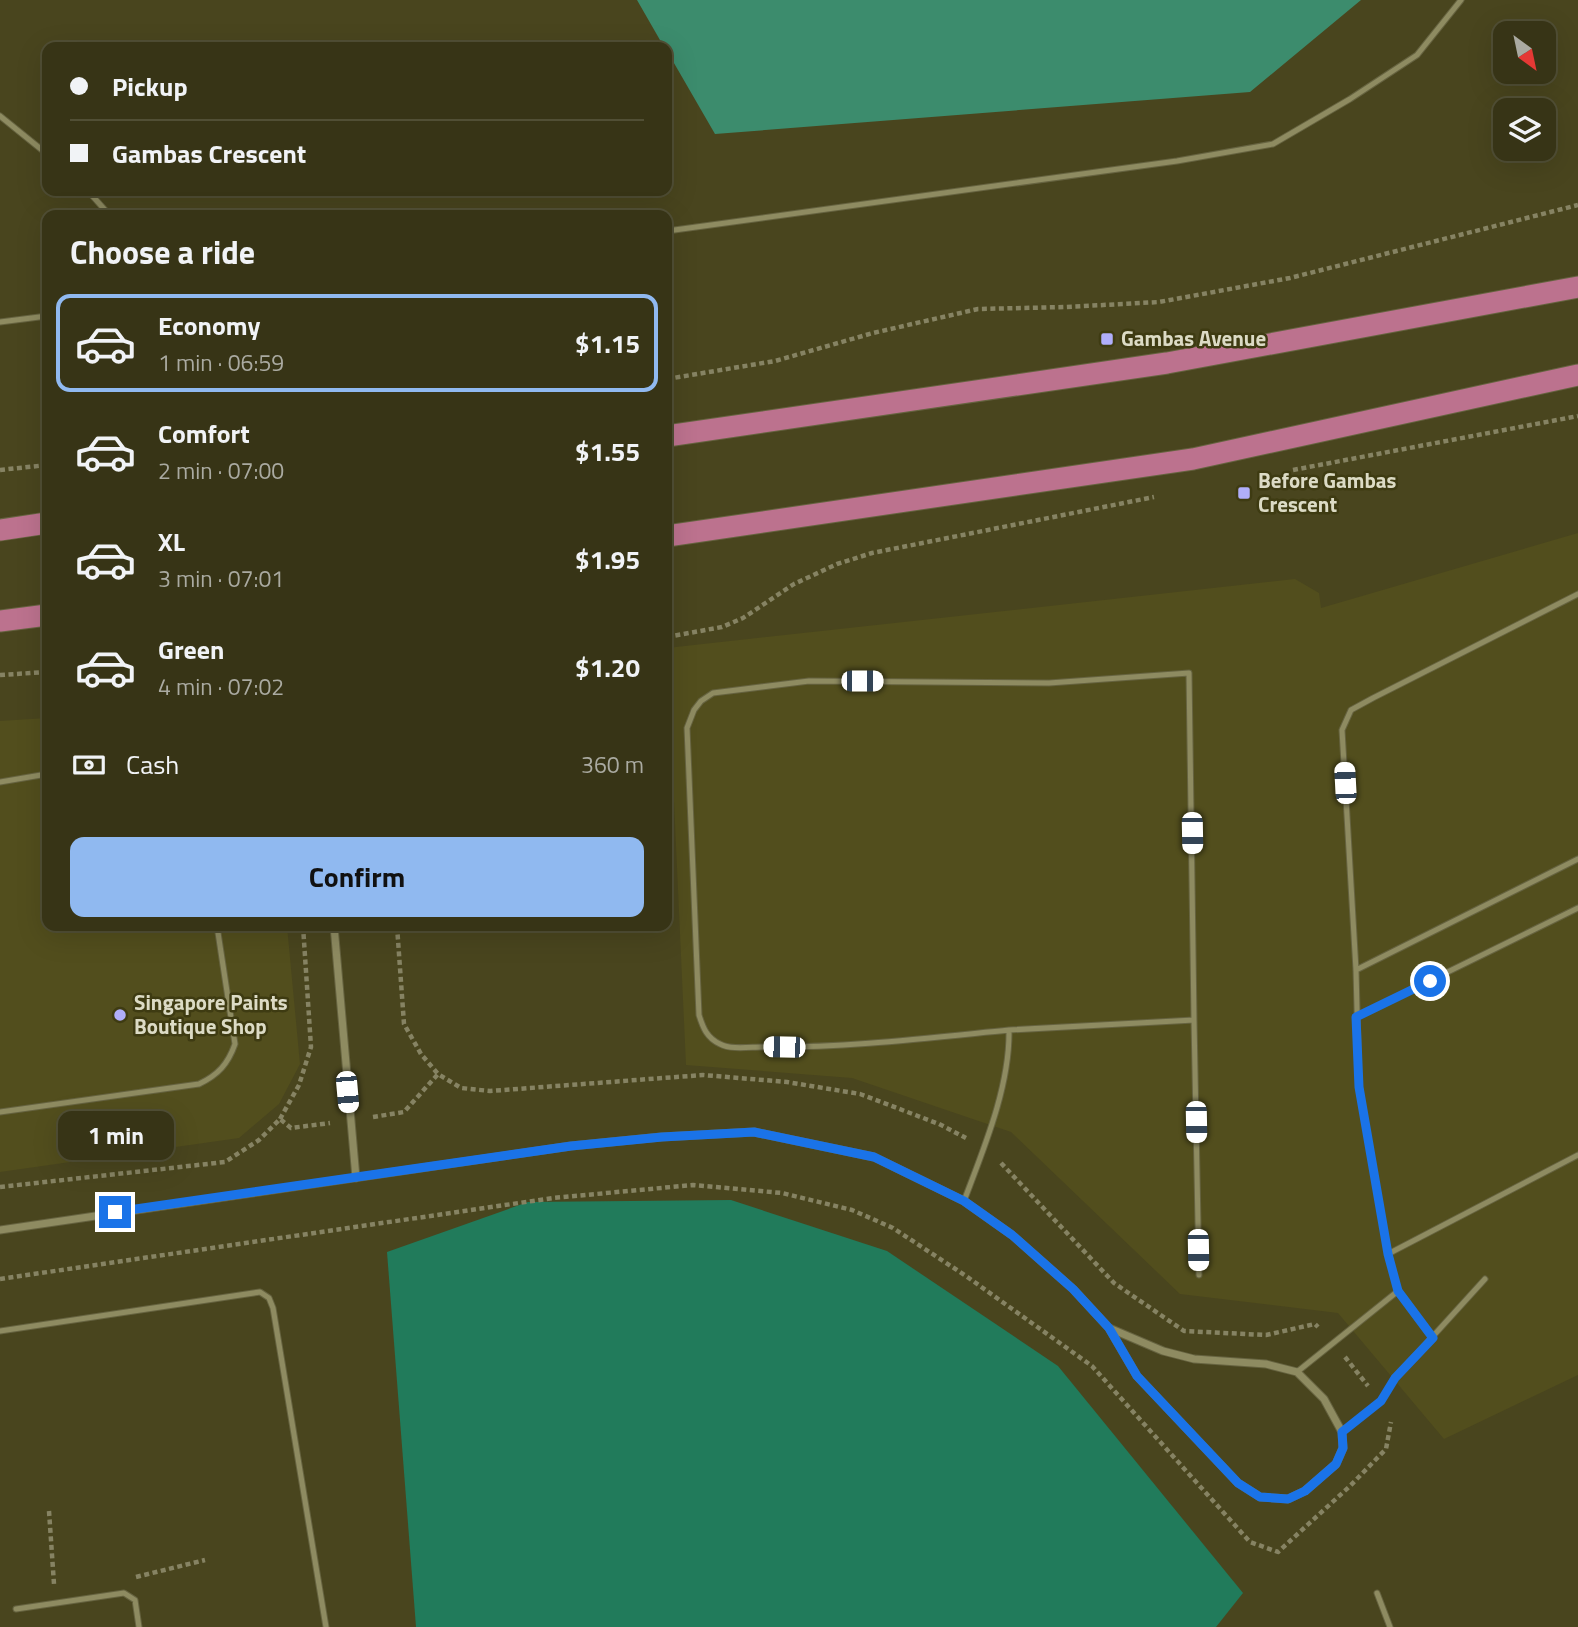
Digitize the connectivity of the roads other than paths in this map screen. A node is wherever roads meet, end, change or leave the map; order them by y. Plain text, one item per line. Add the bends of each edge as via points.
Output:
1 (1461, 0) edge
2 (0, 116) edge
3 (42, 150) edge
4 (93, 196) edge
5 (105, 210) edge
6 (672, 229) edge
7 (1578, 287) edge
8 (42, 317) edge
9 (0, 322) edge
10 (1578, 374) edge
11 (672, 435) edge
12 (42, 524) edge
13 (0, 530) edge
14 (672, 535) edge
15 (1578, 594) edge
16 (42, 616) edge
17 (0, 621) edge
18 (42, 775) edge
19 (0, 782) edge
20 (1578, 859) edge
21 (1578, 908) edge
22 (218, 931) edge
23 (334, 931) edge
24 (1356, 970) junction
25 (1356, 1017) junction
26 (1194, 1020) junction
27 (1009, 1030) junction
28 (0, 1112) edge
29 (1578, 1155) edge
30 (356, 1178) junction
31 (964, 1201) junction
32 (0, 1230) edge
33 (1388, 1254) junction
34 (1199, 1275) dead end
35 (1485, 1279) dead end
36 (1398, 1291) junction
37 (1109, 1328) junction
38 (0, 1331) edge
39 (1433, 1338) junction
40 (1297, 1372) junction
41 (1342, 1432) junction
42 (1377, 1594) dead end
43 (16, 1609) dead end
44 (139, 1627) edge
45 (326, 1627) edge
46 (1390, 1627) edge

1 - 6 lane via 1417,55 1273,144
2 - 3 lane
4 - 5 lane
7 - 11 main road via 1167,363
8 - 9 lane
10 - 14 main road via 1193,459
12 - 13 main road
15 - 24 lane via 1352,710 1342,730
16 - 17 main road
18 - 19 lane
20 - 24 lane
21 - 25 lane
22 - 28 lane via 235,1044 229,1060 214,1077 199,1084
23 - 30 street
24 - 25 lane
25 - 33 lane via 1359,1087
26 - 27 lane
26 - 27 lane via 1189,673 1049,683 809,681 713,693 701,701 687,728 699,1015 712,1040 723,1046 784,1047
26 - 34 lane
27 - 31 lane via 1010,1057
29 - 33 lane
30 - 31 street via 571,1146 754,1132 874,1157
30 - 32 street
31 - 37 street via 1012,1235
33 - 36 lane
35 - 39 lane
36 - 39 lane
36 - 40 lane
37 - 40 street via 1194,1359 1266,1364
37 - 41 street via 1137,1376 1238,1483 1260,1497 1288,1499 1305,1491 1336,1464 1343,1448
38 - 45 lane via 260,1292 268,1298
39 - 41 lane via 1395,1378 1381,1401
40 - 41 street via 1324,1399
42 - 46 lane
43 - 44 lane via 124,1593 135,1600

